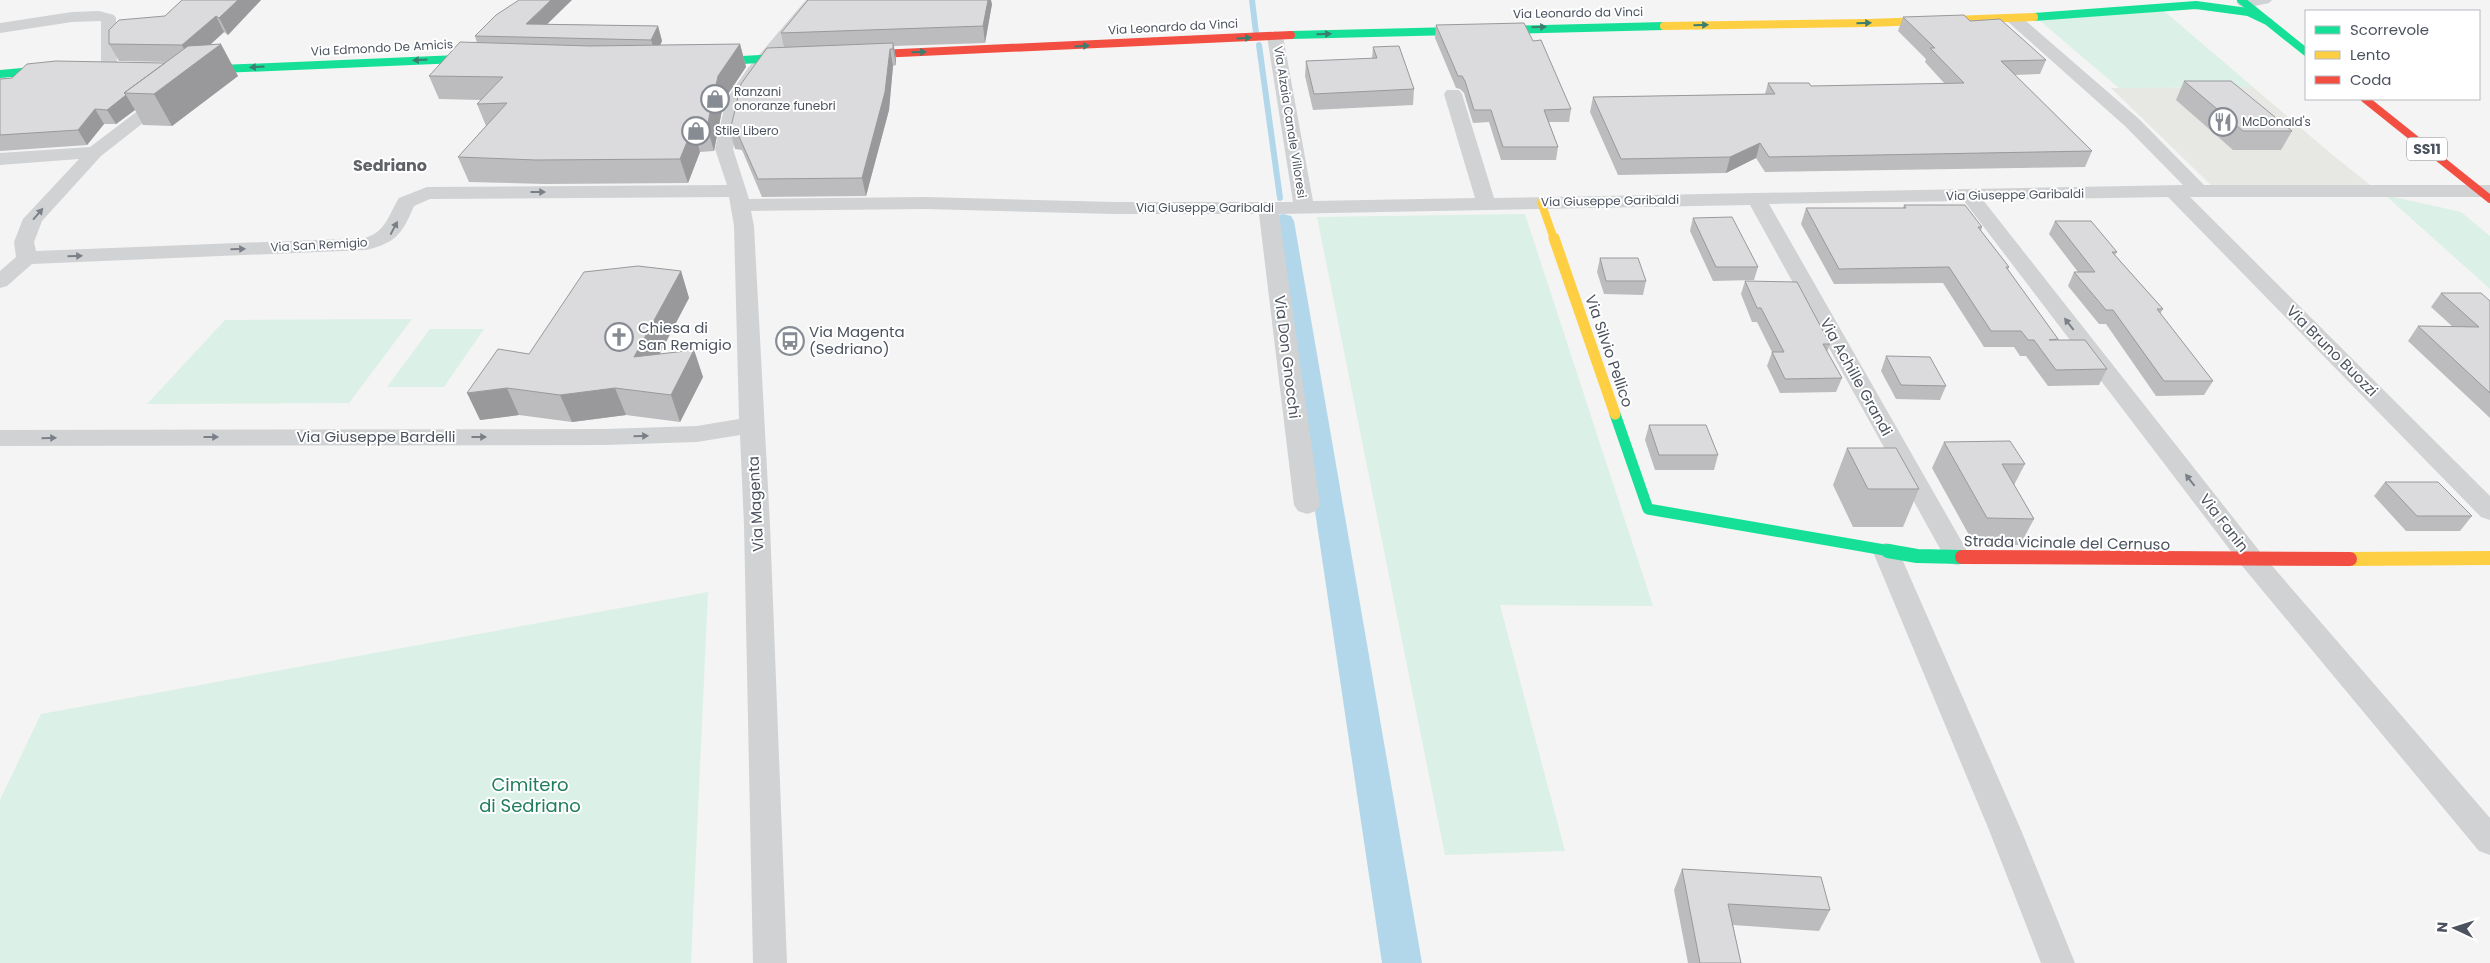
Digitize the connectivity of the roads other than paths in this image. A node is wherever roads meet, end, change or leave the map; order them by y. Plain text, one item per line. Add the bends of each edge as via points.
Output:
1 (814, 0) edge
2 (2264, 0) edge
3 (2243, 2) edge
4 (2013, 18) junction
5 (2269, 22) junction
6 (0, 28) edge
7 (1275, 36) junction
8 (2305, 51) edge
9 (842, 55) edge
10 (804, 56) edge
11 (490, 59) edge
12 (766, 59) junction
13 (697, 62) edge
14 (64, 68) edge
15 (112, 69) edge
16 (0, 74) edge
17 (192, 75) joint
18 (1453, 94) dead end
19 (2365, 100) edge
20 (95, 152) junction
21 (0, 159) edge
22 (2173, 192) junction
23 (2199, 192) junction
24 (2487, 194) edge
25 (1970, 196) junction
26 (739, 198) junction
27 (1756, 199) junction
28 (1541, 202) junction
29 (1486, 203) junction
30 (1268, 208) junction
31 (1304, 208) junction
32 (27, 258) junction
33 (0, 282) edge
34 (751, 425) junction
35 (0, 438) edge
36 (1306, 505) dead end
37 (1648, 510) joint
38 (2490, 511) edge
39 (1886, 552) junction
40 (1957, 556) junction
41 (2490, 558) edge
42 (2252, 560) junction
43 (2490, 841) edge
44 (770, 963) edge
45 (2058, 963) edge

1 - 12 street, Via Magenta
2 - 3 street
3 - 5 street
4 - 5 street, Via Leonardo da Vinci via 2196,5 2248,12
7 -> 4 street, Via Leonardo da Vinci
4 - 23 street via 2119,111 2181,170
5 - 8 street
6 - 15 street via 78,16 103,16 109,22 109,63
9 -> 7 street, Via Leonardo da Vinci
7 - 31 street, Via Alzaia Canale Villoresi
10 - 12 street
11 -> 17 street, Via Edmondo De Amicis via 465,52
12 - 13 street
12 - 26 street, Via Magenta via 735,100 724,149
14 - 16 street
17 - 20 street
18 - 29 street
19 - 24 street, SS11
20 - 21 street
32 -> 20 street via 24,242 32,219
22 - 23 street, Via Giuseppe Garibaldi
22 - 25 street, Via Giuseppe Garibaldi
22 - 38 street, Via Bruno Buozzi
23 - 24 street, Via Giuseppe Garibaldi
25 - 27 street, Via Giuseppe Garibaldi
42 -> 25 street, Via Fanin
26 - 30 street, Via Giuseppe Garibaldi via 1114,208
32 -> 26 street, Via San Remigio via 366,244 391,234 406,202 427,193
26 - 34 street, Via Magenta via 745,234
27 - 28 street, Via Giuseppe Garibaldi
27 - 40 street, Via Achille Grandi
28 - 29 street, Via Giuseppe Garibaldi
28 - 37 street, Via Silvio Pellico
29 - 31 street, Via Giuseppe Garibaldi
30 - 31 street, Via Giuseppe Garibaldi
30 - 36 street, Via Don Gnocchi
32 - 33 street
35 -> 34 street, Via Giuseppe Bardelli via 606,437 697,434
34 - 44 street, Via Magenta via 757,516
37 - 39 street, Strada vicinale del Cernuso
39 - 40 street, Strada vicinale del Cernuso
39 - 45 street
40 - 42 street, Strada vicinale del Cernuso
41 - 42 street, Strada vicinale del Cernuso
42 - 43 street, Via Fanin

